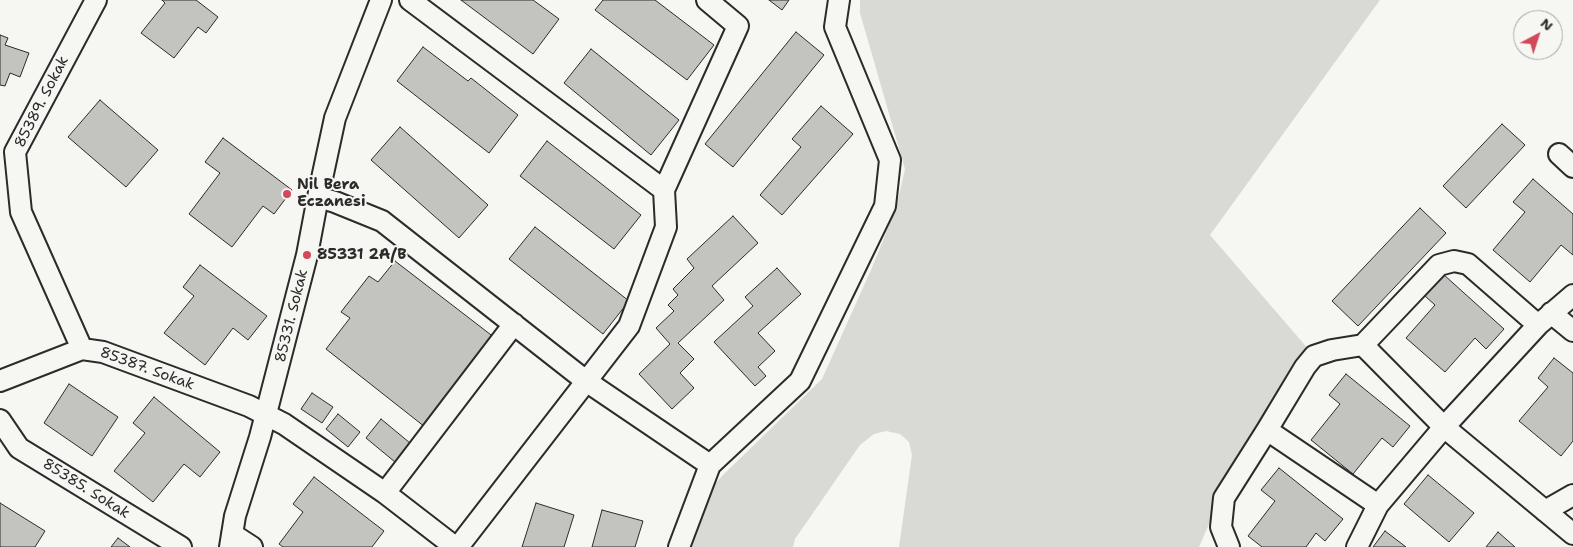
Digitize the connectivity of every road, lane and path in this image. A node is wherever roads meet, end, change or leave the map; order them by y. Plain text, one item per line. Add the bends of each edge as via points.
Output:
1 (96, 0) edge
2 (381, 0) edge
3 (410, 0) edge
4 (707, 0) edge
5 (839, 0) edge
6 (8, 149) edge
7 (664, 190) junction
8 (318, 197) junction
9 (1573, 295) edge
10 (1545, 319) junction
11 (514, 324) junction
12 (1573, 330) edge
13 (1363, 345) junction
14 (82, 349) junction
15 (0, 381) edge
16 (586, 381) junction
17 (266, 415) junction
18 (0, 420) edge
19 (1444, 427) junction
20 (1267, 430) junction
21 (710, 465) junction
22 (385, 493) junction
23 (1573, 495) edge
24 (1378, 505) junction
25 (1545, 511) junction
26 (1573, 534) edge
27 (231, 540) edge
28 (181, 547) edge
29 (252, 547) edge
30 (457, 547) edge
31 (679, 547) edge
32 (1229, 547) edge
33 (1357, 547) edge

1 - 6 street, 85389. Sokak
2 - 8 street, 85331. Sokak via 335,118
3 - 7 street
4 - 7 street via 738,26
5 - 21 street via 835,27 890,160 885,206 800,381
6 - 14 street, 85389. Sokak via 21,212
7 - 16 street via 666,227 629,326
8 - 11 street via 382,221
8 - 17 street, 85331. Sokak via 308,255
9 - 10 street
10 - 12 street
10 - 13 street via 1468,264 1454,260 1439,265
10 - 19 street
11 - 16 street
11 - 22 street
13 - 19 street
13 - 20 street via 1314,356
14 - 15 street, 85387. Sokak
14 - 17 street, 85387. Sokak via 103,352
16 - 21 street
16 - 30 street
17 - 22 street, 85387. Sokak
17 - 27 street, 85331. Sokak via 235,516
18 - 28 street, 85385. Sokak via 19,448
19 - 24 street
19 - 25 street
20 - 24 street
20 - 32 street via 1224,498 1221,527
21 - 31 street
22 - 30 street, 85387. Sokak
23 - 25 street
24 - 33 street
25 - 26 street
27 - 29 street

